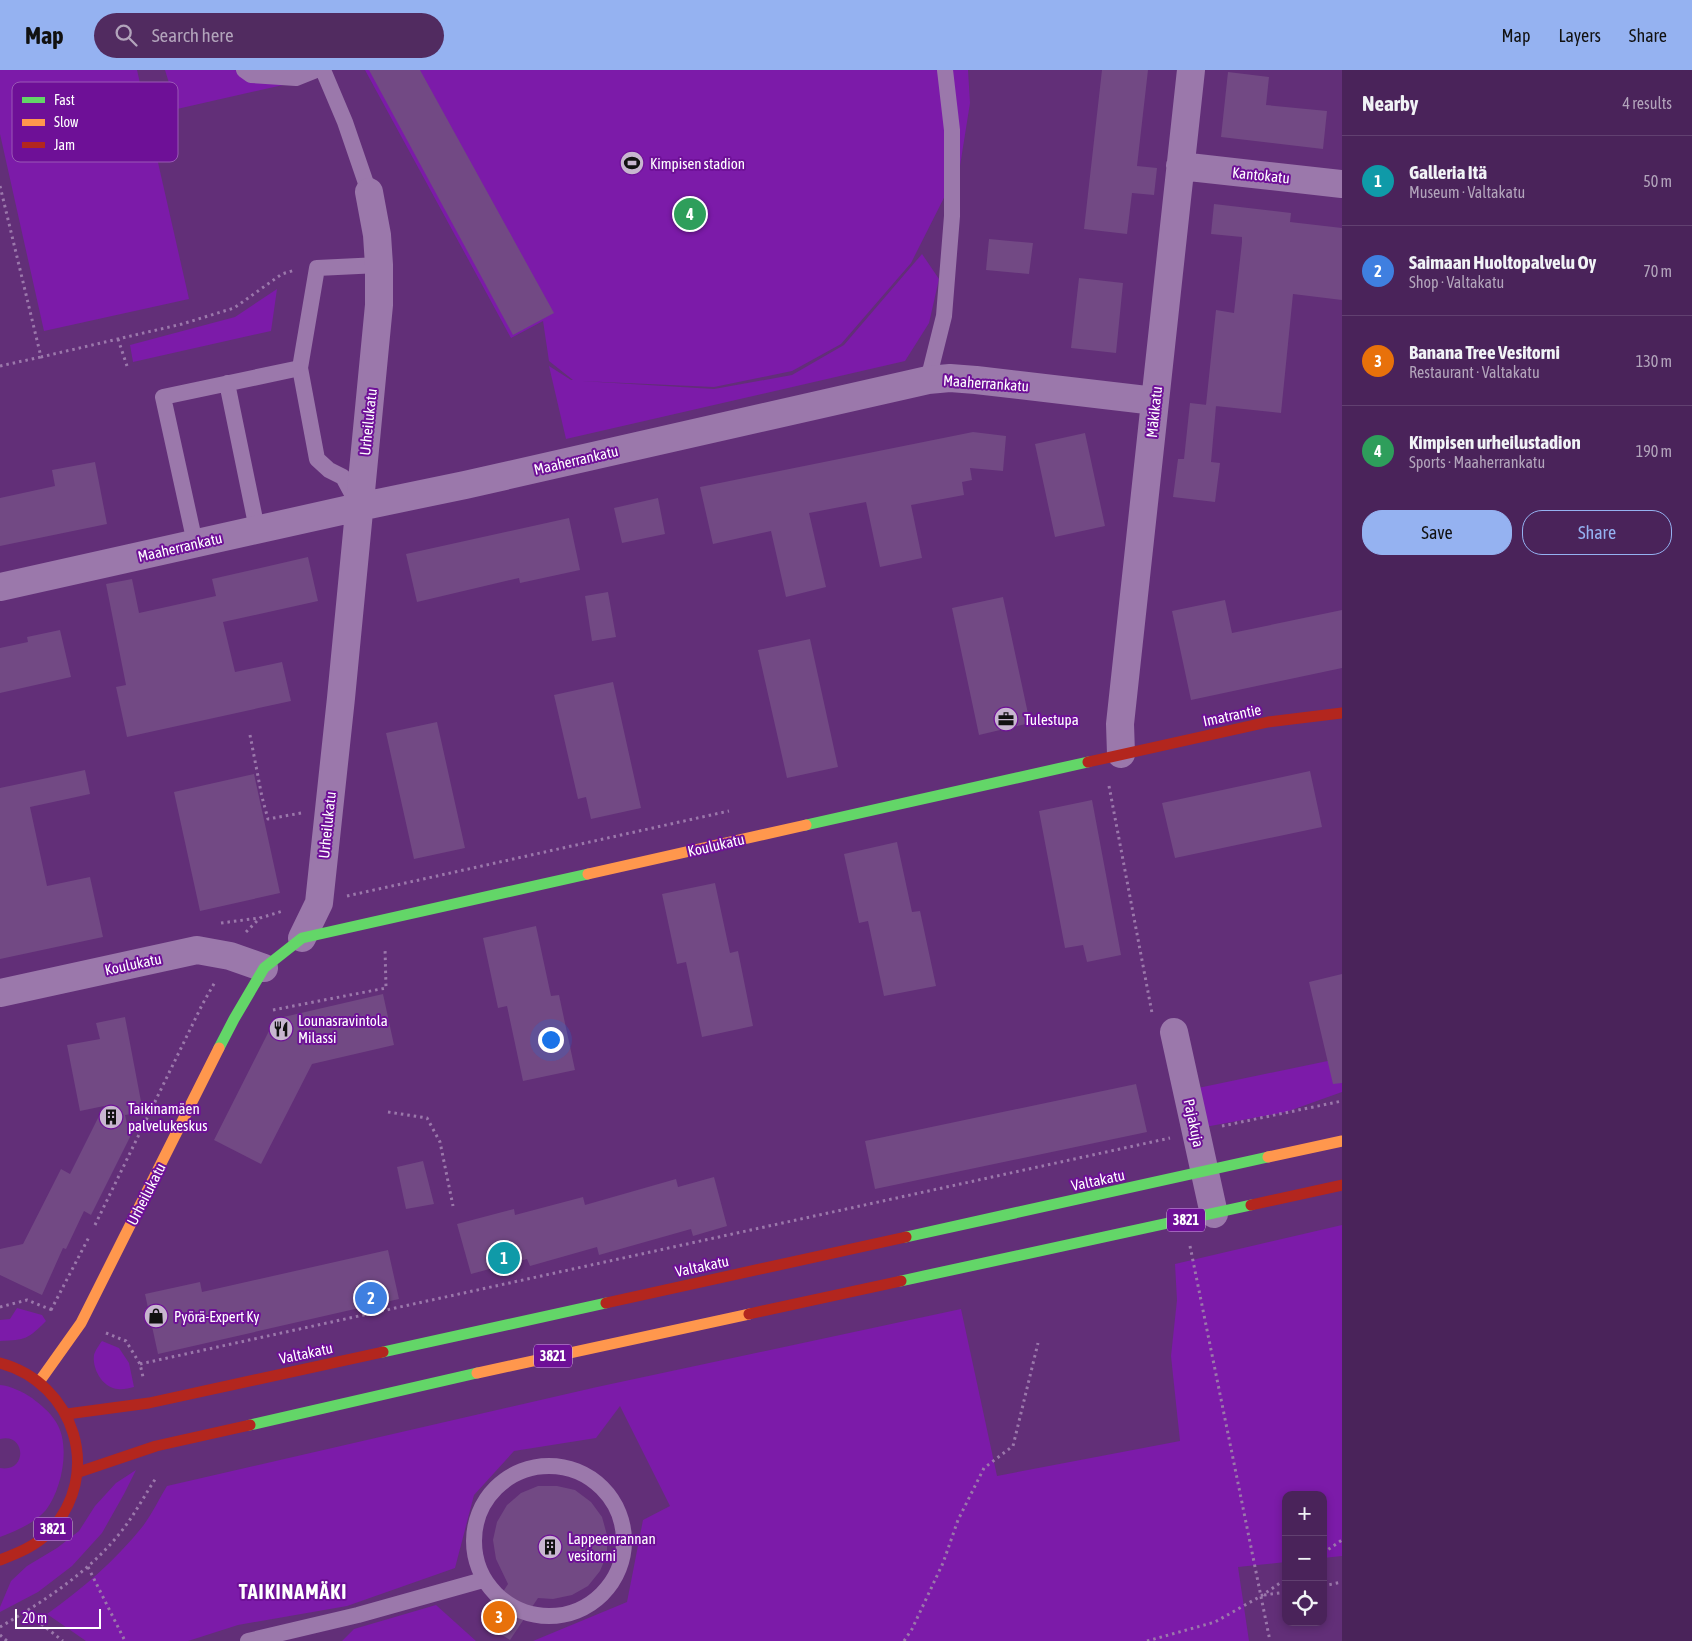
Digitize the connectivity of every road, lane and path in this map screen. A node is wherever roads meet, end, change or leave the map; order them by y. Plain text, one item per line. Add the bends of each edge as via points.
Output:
1 (244, 70) edge
2 (316, 70) edge
3 (323, 70) edge
4 (945, 70) edge
5 (1191, 70) edge
6 (1180, 166) junction
7 (1342, 184) edge
8 (0, 186) edge
9 (369, 192) joint
10 (379, 265) junction
11 (298, 269) dead end
12 (118, 339) junction
13 (41, 357) junction
14 (0, 366) edge
15 (127, 366) dead end
16 (300, 368) junction
17 (928, 380) junction
18 (227, 383) junction
19 (1155, 401) junction
20 (359, 507) junction
21 (258, 529) junction
22 (195, 544) junction
23 (0, 587) edge
24 (1342, 713) edge
25 (250, 735) dead end
26 (1125, 753) junction
27 (302, 812) dead end
28 (377, 921) junction
29 (302, 938) junction
30 (264, 968) junction
31 (0, 993) edge
32 (202, 1005) dead end
33 (272, 1010) dead end
34 (1174, 1032) dead end
35 (1342, 1101) edge
36 (388, 1112) dead end
37 (1196, 1131) junction
38 (1342, 1141) edge
39 (1205, 1172) junction
40 (1342, 1185) edge
41 (453, 1206) dead end
42 (1214, 1214) junction
43 (51, 1310) dead end
44 (1038, 1343) dead end
45 (0, 1363) edge
46 (140, 1364) dead end
47 (39, 1382) junction
48 (67, 1414) junction
49 (78, 1472) junction
50 (1342, 1540) edge
51 (1327, 1550) edge
52 (0, 1560) edge
53 (88, 1567) dead end
54 (483, 1580) junction
55 (1283, 1581) edge
56 (1342, 1582) edge
57 (1327, 1585) edge
58 (1282, 1593) edge
59 (1261, 1596) junction
60 (26, 1612) dead end
61 (0, 1635) edge
62 (7, 1641) edge
63 (63, 1641) edge
64 (125, 1641) edge
65 (248, 1641) edge
66 (904, 1641) edge
67 (1147, 1641) edge

1 - 2 lane via 251,75 296,78
3 - 9 lane
4 - 17 lane via 952,130 952,216 944,316
5 - 6 street, Mäkikatu
6 - 7 street, Kantokatu
6 - 19 street, Mäkikatu
8 - 13 path
9 - 10 street, Urheilukatu
10 - 16 lane via 316,268
10 - 20 street, Urheilukatu via 379,305
11 - 12 path via 282,274 234,308
12 - 13 path
12 - 15 path
13 - 14 path
16 - 18 lane
16 - 20 lane via 317,459 343,477
17 - 19 street, Maaherrankatu via 976,380
17 - 20 street, Maaherrankatu
18 - 21 lane
18 - 22 lane via 163,397
19 - 26 street, Mäkikatu via 1120,724
20 - 21 street, Maaherrankatu
20 - 29 street, Urheilukatu via 319,902
21 - 22 street, Maaherrankatu
22 - 23 street, Maaherrankatu
24 - 26 main road, Imatrantie via 1268,722
25 - 27 path via 268,819
26 - 28 main road, Koulukatu
28 - 29 main road, Koulukatu
28 - 33 path via 385,948 386,988
29 - 30 main road, Urheilukatu
30 - 31 street, Koulukatu via 230,956 197,950
30 - 47 main road, Urheilukatu via 234,1019 81,1322
32 - 43 path
34 - 37 street, Pajakuja
35 - 37 path
36 - 41 path via 426,1118 440,1142
37 - 39 street, Pajakuja
37 - 46 path
38 - 39 main road, Valtakatu
39 - 42 street, Pajakuja
39 - 48 main road, Valtakatu via 149,1403
40 - 42 main road, 3821
42 - 49 main road, 3821 via 425,1384 156,1446
44 - 66 path via 1013,1446 984,1468
45 - 47 main road, 3821 via 22,1370
47 - 48 main road, 3821
48 - 49 main road, 3821 via 77,1442
49 - 52 main road, 3821 via 67,1509 53,1529 35,1545
50 - 51 path
53 - 64 path
54 - 54 lane via 500,1599 521,1612 546,1617 570,1614 593,1603 611,1585 622,1563 625,1538 620,1513 607,1492 587,1476 564,1467 539,1466 515,1473 495,1488 480,1508 474,1532 474,1556
54 - 65 lane
55 - 59 path
56 - 57 path
58 - 59 path
59 - 67 path via 1215,1622
60 - 63 path
61 - 62 path

